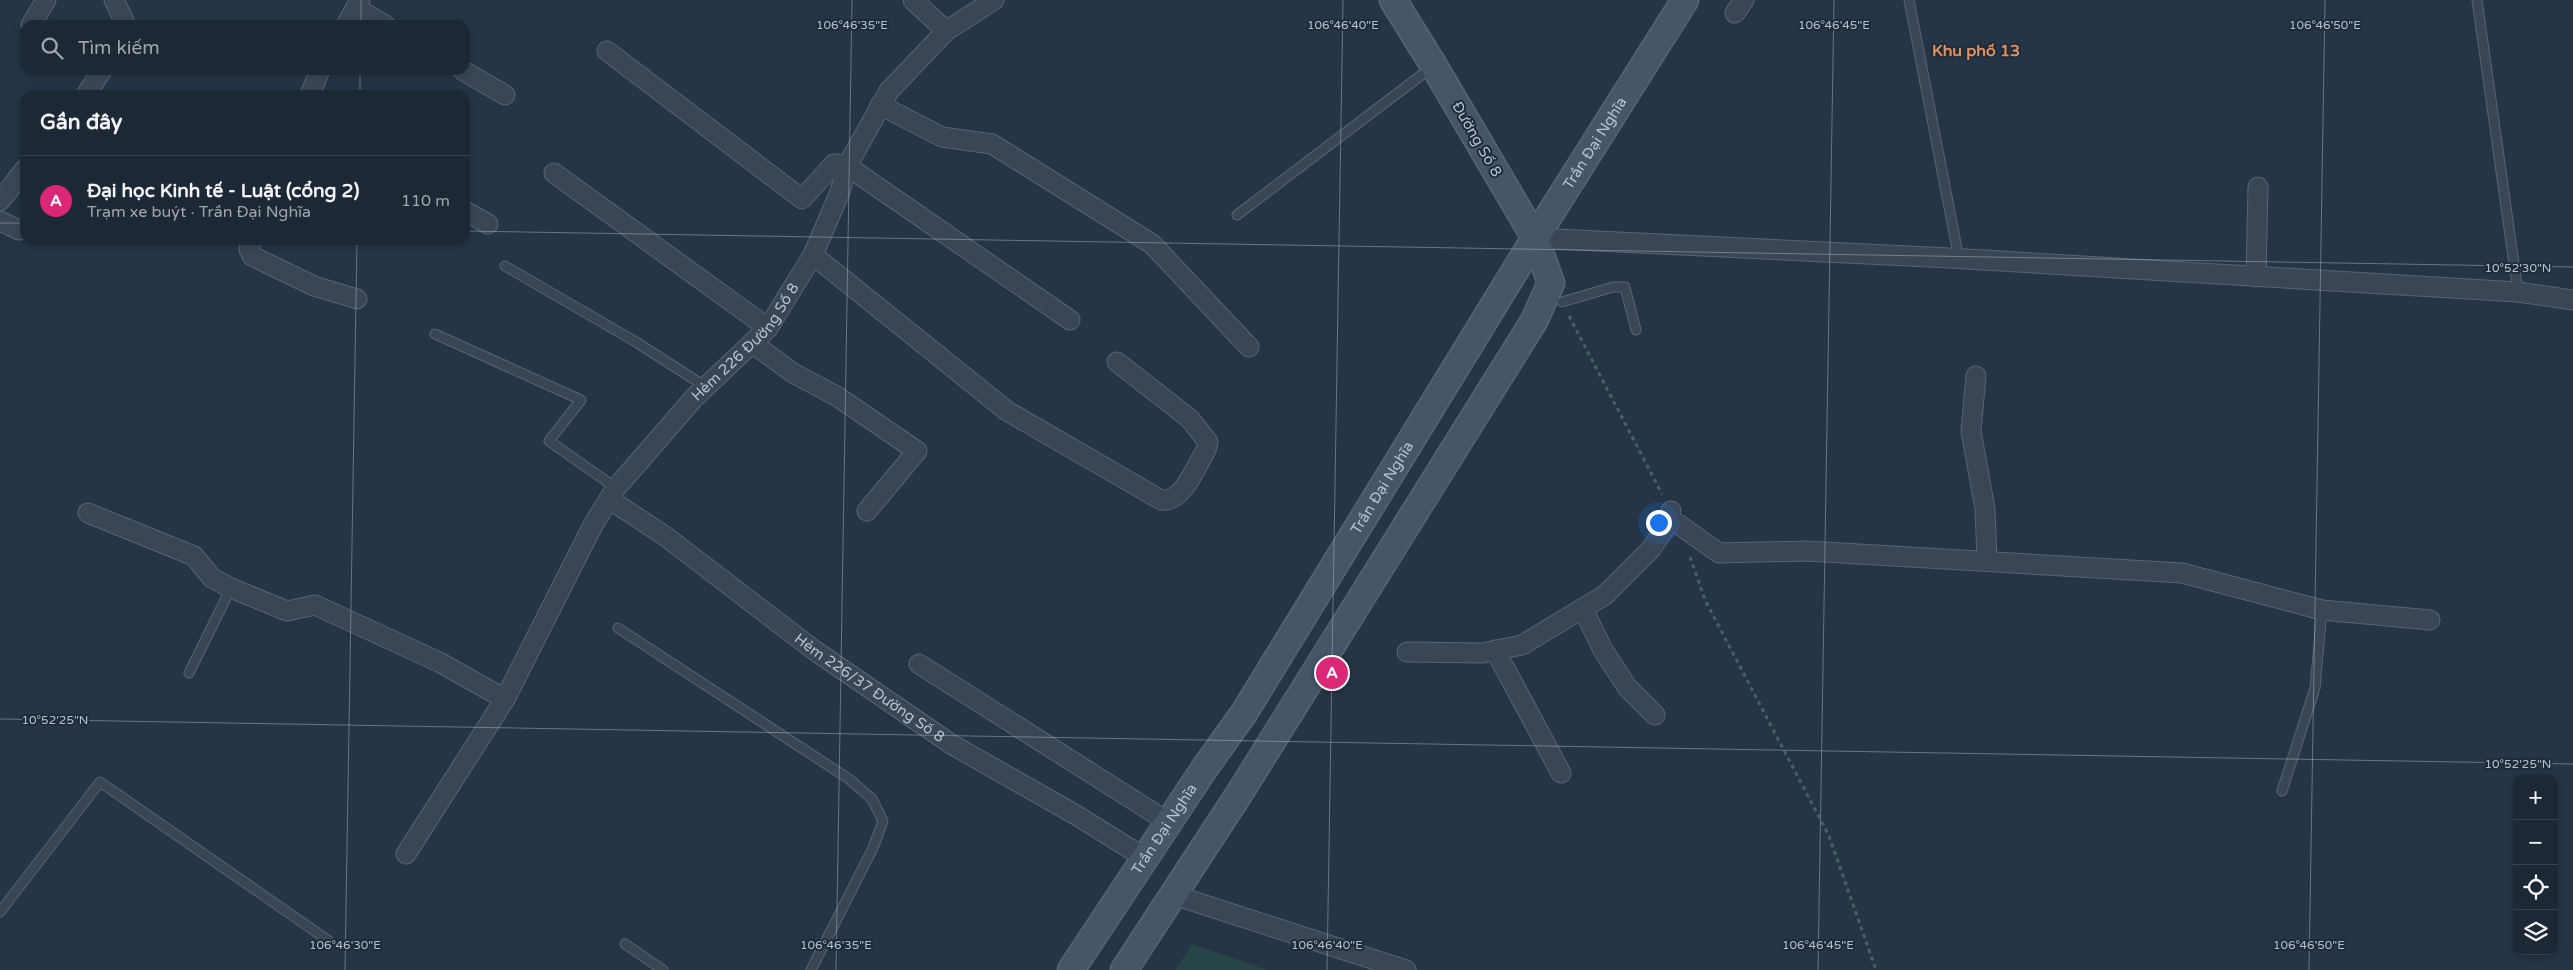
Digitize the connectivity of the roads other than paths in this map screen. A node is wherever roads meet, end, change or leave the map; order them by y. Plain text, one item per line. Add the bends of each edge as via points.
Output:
1 (46, 0) edge
2 (114, 0) edge
3 (913, 0) edge
4 (994, 0) edge
5 (1393, 0) edge
6 (1685, 0) edge
7 (1910, 0) edge
8 (2476, 0) edge
9 (358, 4) edge
10 (34, 20) edge
11 (124, 20) edge
12 (349, 20) edge
13 (379, 20) edge
14 (946, 31) junction
15 (607, 51) dead end
16 (1434, 66) junction
17 (99, 75) edge
18 (318, 75) edge
19 (470, 75) edge
20 (89, 90) edge
21 (312, 90) edge
22 (505, 95) dead end
23 (880, 105) junction
24 (848, 166) junction
25 (554, 173) dead end
26 (20, 175) edge
27 (2258, 187) dead end
28 (0, 201) edge
29 (470, 214) edge
30 (1236, 215) dead end
31 (0, 221) edge
32 (488, 224) dead end
33 (20, 230) dead end
34 (1534, 238) junction
35 (250, 245) edge
36 (813, 255) junction
37 (1959, 259) junction
38 (505, 266) dead end
39 (2256, 277) junction
40 (2518, 292) junction
41 (1556, 293) junction
42 (357, 299) dead end
43 (2573, 300) edge
44 (1070, 320) dead end
45 (768, 328) junction
46 (1636, 330) dead end
47 (435, 334) dead end
48 (752, 343) junction
49 (1249, 347) dead end
50 (1117, 362) dead end
51 (1976, 376) dead end
52 (706, 386) junction
53 (613, 494) junction
54 (867, 511) dead end
55 (88, 513) dead end
56 (1987, 560) junction
57 (231, 588) junction
58 (1583, 608) junction
59 (2322, 610) junction
60 (2430, 620) dead end
61 (618, 628) dead end
62 (1495, 650) junction
63 (1407, 652) dead end
64 (919, 664) dead end
65 (189, 673) dead end
66 (505, 699) junction
67 (1654, 715) dead end
68 (1226, 740) junction
69 (1258, 763) junction
70 (1561, 773) dead end
71 (2282, 791) dead end
72 (1168, 822) junction
73 (406, 854) dead end
74 (1145, 858) junction
75 (1174, 895) junction
76 (0, 912) edge
77 (329, 942) dead end
78 (625, 944) dead end
79 (663, 970) edge
80 (811, 970) edge
81 (1071, 970) edge
82 (1124, 970) edge
83 (1406, 970) edge

1 - 10 street
2 - 11 street
3 - 14 street
4 - 14 street, Hẻm 226 Đường Số 8
5 - 16 street, Đường Số 8
6 - 34 street, Trần Đại Nghĩa
7 - 37 lane
8 - 40 lane
9 - 12 street
9 - 13 street
14 - 23 street, Hẻm 226 Đường Số 8 via 889,91
15 - 24 street via 802,199 834,164
16 - 30 lane
16 - 34 street, Đường Số 8
17 - 20 street
18 - 21 street
19 - 22 street
23 - 24 street, Hẻm 226 Đường Số 8
23 - 49 street via 942,137 992,144 1152,244
24 - 36 street, Hẻm 226 Đường Số 8
24 - 44 street
25 - 45 street
26 - 28 street
27 - 39 street
29 - 32 street
31 - 33 street
34 - 37 street
34 - 41 street, Đường Số 8
34 - 68 street, Trần Đại Nghĩa
35 - 42 street via 252,256 314,286
36 - 45 street, Hẻm 226 Đường Số 8
36 - 50 street via 1006,411 1161,500 1169,500 1179,494 1208,442 1190,419
37 - 39 street
38 - 52 lane
39 - 40 street
40 - 43 street
41 - 46 lane via 1625,287
41 - 69 street via 1534,321
45 - 48 street, Hẻm 226 Đường Số 8
47 - 53 lane via 581,400 549,441
48 - 52 street, Hẻm 226 Đường Số 8
48 - 54 street via 793,373 838,397 917,451
51 - 56 street via 1971,431 1985,509
52 - 53 street, Hẻm 226 Đường Số 8 via 638,461
53 - 66 street, Hẻm 226 Đường Số 8 via 593,525
53 - 74 street, Hẻm 226/37 Đường Số 8 via 814,650 950,744
55 - 57 street via 194,556 212,578
56 - 58 street via 1807,551 1718,553 1675,517 1651,549 1605,595
56 - 59 street via 2182,573
57 - 65 lane
57 - 66 street via 287,611 315,605 439,662
58 - 62 street via 1522,645
58 - 67 street via 1622,680
59 - 60 street
59 - 71 lane via 2315,688
61 - 80 lane via 834,769 872,799 883,821 873,848
62 - 63 street via 1483,653
62 - 70 street
64 - 72 street
66 - 73 street, Hẻm 226 Đường Số 8
68 - 69 street
68 - 72 street, Trần Đại Nghĩa
69 - 75 street
72 - 74 street, Trần Đại Nghĩa
74 - 81 street, Trần Đại Nghĩa
75 - 82 street
75 - 83 street
76 - 77 lane via 100,782
78 - 79 lane

